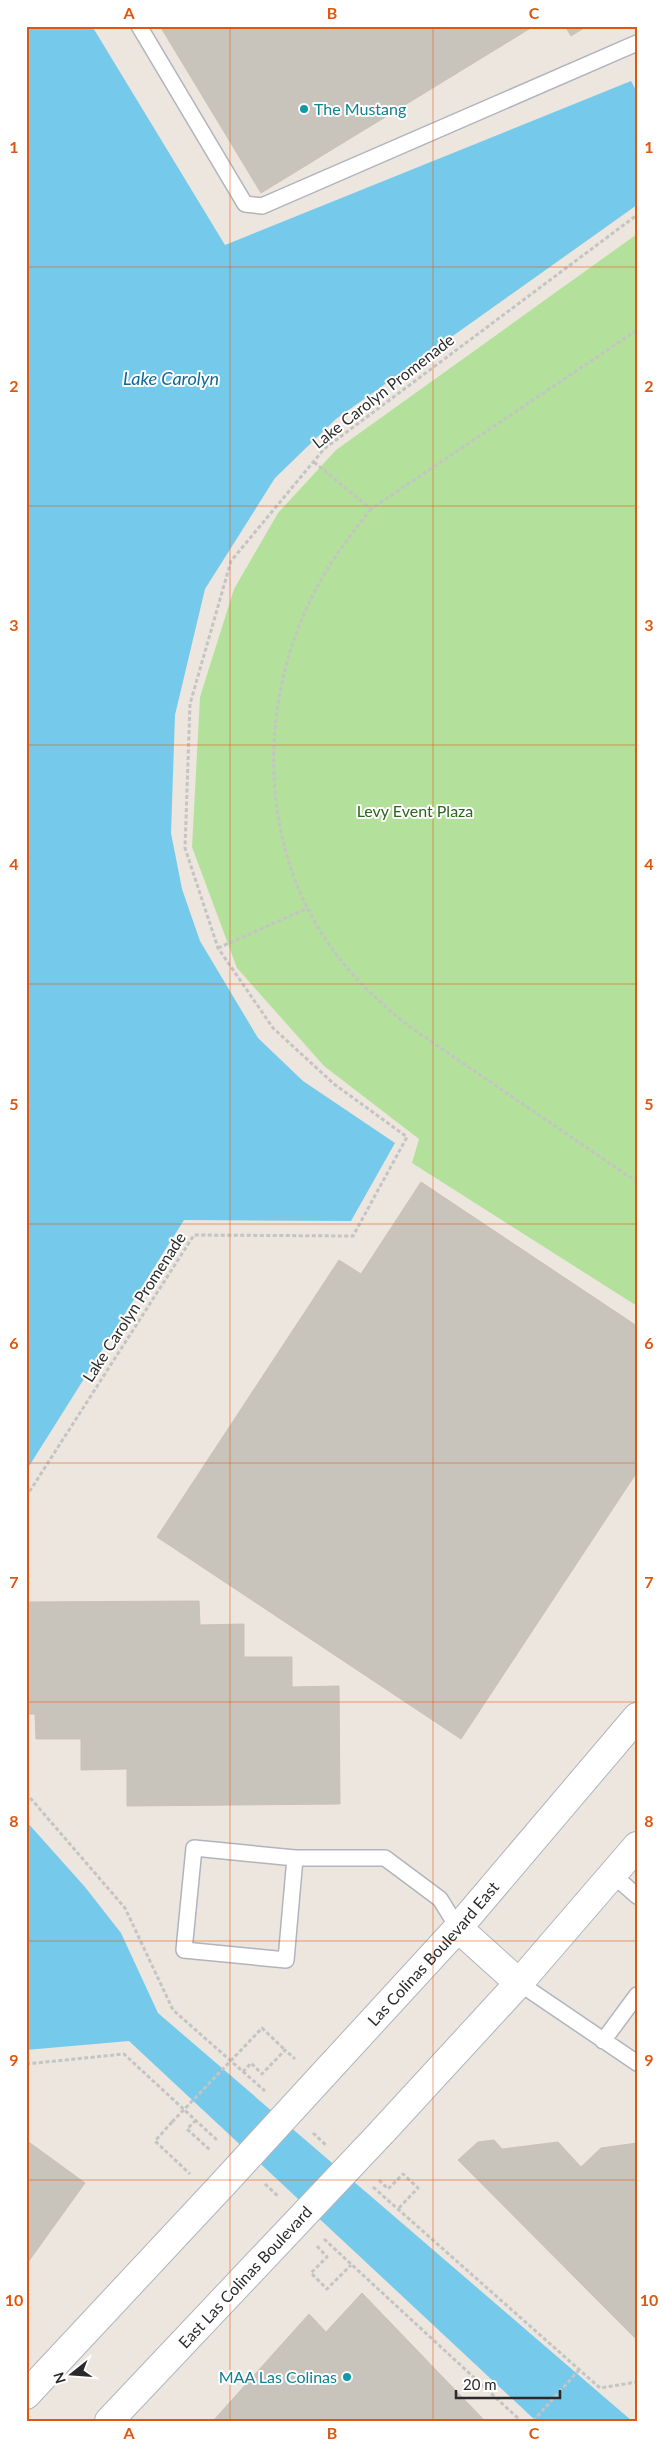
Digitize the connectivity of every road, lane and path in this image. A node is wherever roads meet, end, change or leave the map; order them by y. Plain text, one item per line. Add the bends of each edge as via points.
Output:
1 (140, 26) edge
2 (637, 43) edge
3 (636, 216) edge
4 (637, 221) edge
5 (637, 330) edge
6 (314, 462) junction
7 (371, 509) junction
8 (308, 908) junction
9 (218, 948) junction
10 (637, 1182) edge
11 (26, 1497) edge
12 (637, 1717) edge
13 (637, 1846) edge
14 (295, 1858) junction
15 (612, 1874) junction
16 (637, 1896) edge
17 (458, 1928) junction
18 (519, 1983) junction
19 (637, 1995) edge
20 (603, 2041) junction
21 (285, 2050) junction
22 (298, 2061) dead end
23 (637, 2063) edge
24 (243, 2072) dead end
25 (196, 2120) dead end
26 (211, 2152) dead end
27 (190, 2175) dead end
28 (378, 2180) dead end
29 (398, 2209) dead end
30 (315, 2244) dead end
31 (351, 2264) dead end
32 (579, 2370) dead end
33 (26, 2396) edge
34 (109, 2421) edge
35 (533, 2421) edge

1 - 2 lane via 245,204 262,206
3 - 4 path
3 - 6 path, Lake Carolyn Promenade via 324,449
5 - 7 path
6 - 7 path
6 - 9 path, Lake Carolyn Promenade via 231,561 190,704 185,848
7 - 8 path via 320,581 301,621 280,697 274,746 276,815 297,885
8 - 9 path
8 - 10 path via 332,949 381,1004
9 - 11 path, Lake Carolyn Promenade via 273,1028 334,1084 407,1137 353,1236 194,1235
12 - 17 main road, Las Colinas Boulevard East
13 - 15 main road
14 - 14 lane via 194,1848 184,1950 286,1960
14 - 17 lane via 385,1858 440,1898
15 - 16 lane
15 - 18 main road
17 - 18 main road
17 - 33 main road, Las Colinas Boulevard East, bridge
18 - 20 lane
18 - 34 main road, East Las Colinas Boulevard, bridge
19 - 20 lane
20 - 23 lane
21 - 22 path
21 - 24 path via 262,2074 251,2063
21 - 27 path, bridge via 262,2028 154,2141
25 - 26 path via 187,2129
28 - 29 path via 388,2189 403,2174 418,2188
30 - 31 path via 327,2257 311,2273 327,2289
32 - 35 path

